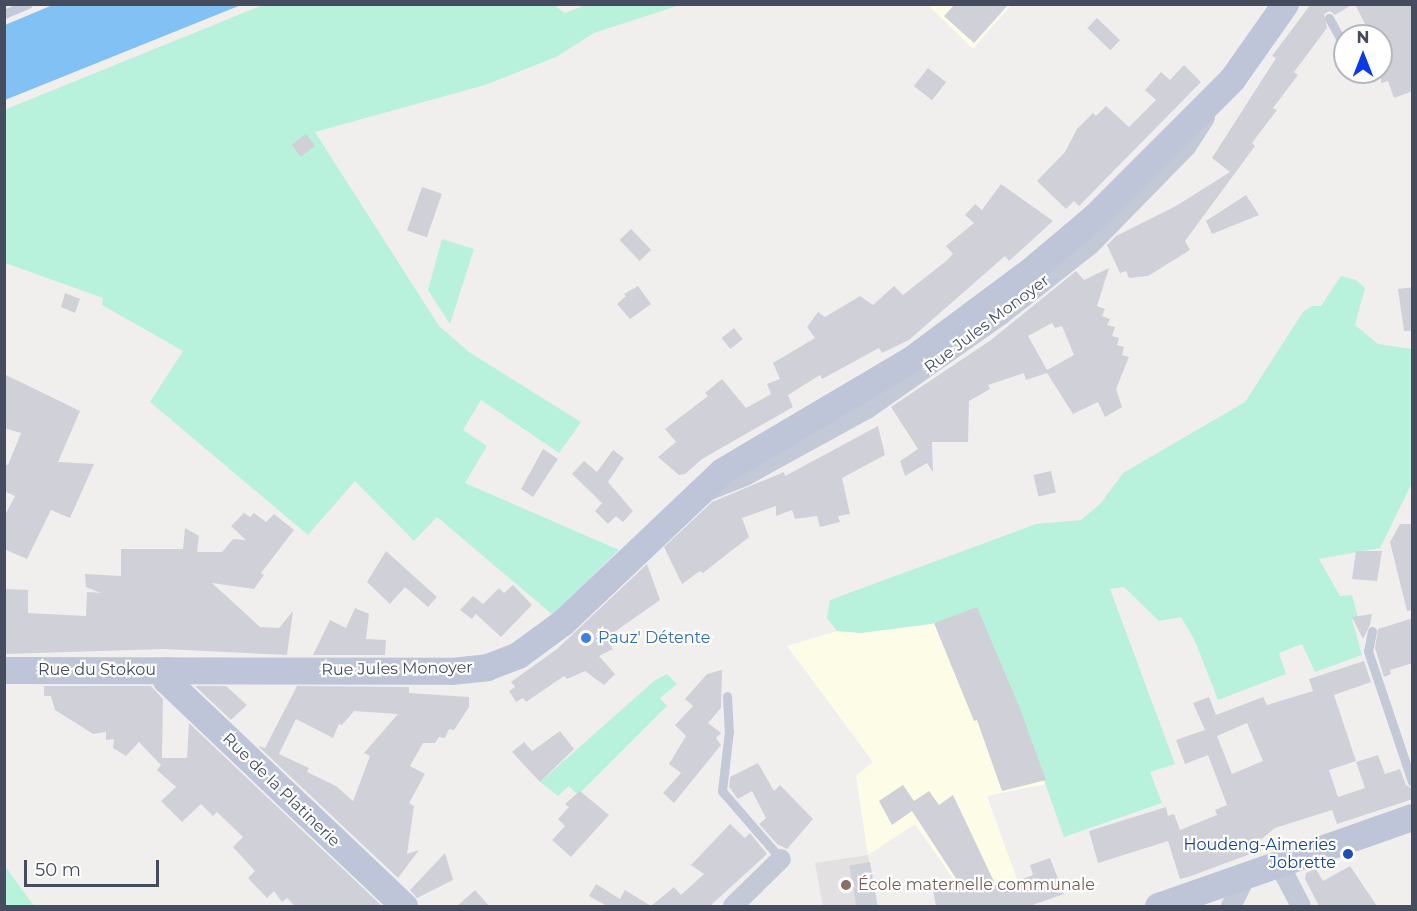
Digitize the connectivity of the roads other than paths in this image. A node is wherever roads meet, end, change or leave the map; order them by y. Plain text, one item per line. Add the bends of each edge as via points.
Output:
1 (28, 4) edge
2 (1286, 4) edge
3 (4, 14) edge
4 (1329, 18) dead end
5 (1333, 25) edge
6 (1372, 631) dead end
7 (178, 669) junction
8 (4, 670) edge
9 (727, 696) dead end
10 (1413, 782) edge
11 (1413, 817) edge
12 (781, 859) joint
13 (1279, 864) junction
14 (1247, 874) junction
15 (404, 906) edge
16 (733, 906) edge
17 (1158, 906) edge
18 (1230, 906) edge
19 (1301, 906) edge

1 - 3 lane
2 - 7 street, Rue Jules Monoyer via 1232,79 1095,217 910,360 722,471 541,640 518,655 487,667 388,672
4 - 5 lane
6 - 10 lane via 1368,651
7 - 8 street, Rue du Stokou
7 - 15 street, Rue de la Platinerie via 166,680
9 - 12 lane via 729,731 722,791
11 - 13 street
12 - 16 street
13 - 14 street
13 - 19 street
14 - 17 street
14 - 18 street

